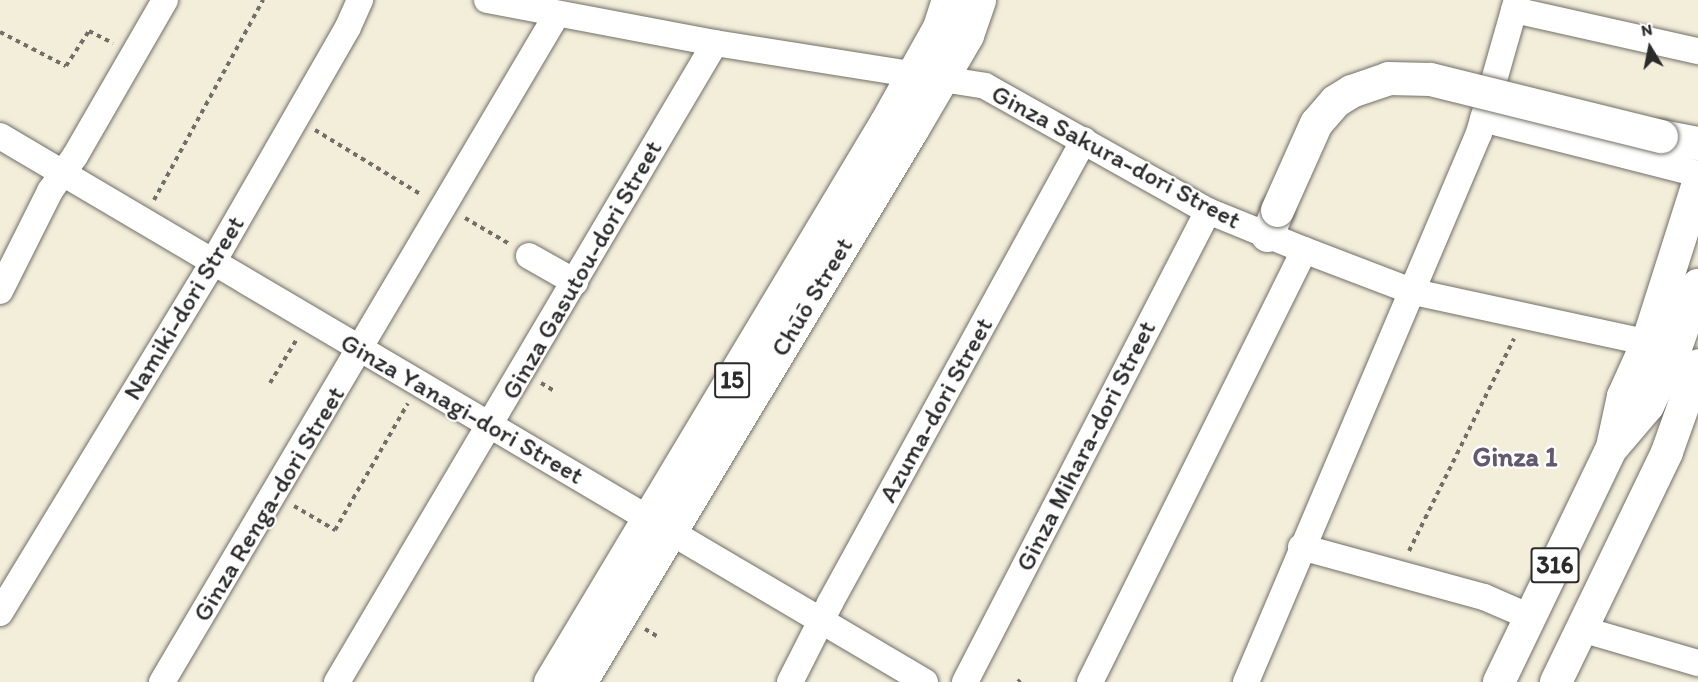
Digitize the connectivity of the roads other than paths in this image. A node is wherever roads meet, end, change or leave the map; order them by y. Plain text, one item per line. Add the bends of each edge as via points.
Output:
1 (165, 0) edge
2 (360, 0) edge
3 (486, 0) edge
4 (948, 0) edge
5 (979, 0) edge
6 (1516, 5) edge
7 (557, 14) junction
8 (715, 43) junction
9 (1698, 51) edge
10 (927, 78) junction
11 (1483, 119) junction
12 (0, 136) edge
13 (1084, 140) junction
14 (1698, 143) edge
15 (63, 172) junction
16 (1698, 174) edge
17 (1698, 183) edge
18 (1208, 211) junction
19 (1272, 222) junction
20 (1304, 250) junction
21 (529, 256) road end
22 (213, 262) junction
23 (575, 282) junction
24 (1698, 285) edge
25 (0, 291) edge
26 (1414, 292) junction
27 (361, 350) junction
28 (1680, 352) edge
29 (1698, 412) edge
30 (490, 425) junction
31 (1667, 452) junction
32 (660, 526) junction
33 (1301, 547) junction
34 (0, 613) edge
35 (1530, 617) junction
36 (820, 622) junction
37 (1581, 629) junction
38 (1698, 663) edge
39 (162, 682) edge
40 (337, 682) edge
41 (550, 682) edge
42 (580, 682) edge
43 (790, 682) edge
44 (925, 682) edge
45 (965, 682) edge
46 (1090, 682) edge
47 (1246, 682) edge
48 (1499, 682) edge
49 (1556, 682) edge

1 - 15 street
2 - 22 street, Namiki-dori Street
3 - 7 street, Ginza Sakura-dori Street
4 - 10 highway, Chūō Street / 15
5 - 10 highway, Chūō Street / 15 via 967,35
6 - 9 street
6 - 11 street
7 - 8 street, Ginza Sakura-dori Street
7 - 27 street, Ginza Renga-dori Street
8 - 10 street, Ginza Sakura-dori Street
8 - 23 street, Ginza Gasutou-dori Street
10 - 13 street, Ginza Sakura-dori Street via 985,86
10 - 32 highway, Chūō Street / 15
11 - 16 street
11 - 26 street
12 - 15 street, Ginza Yanagi-dori Street
13 - 18 street, Ginza Sakura-dori Street
13 - 36 street, Azuma-dori Street
14 - 19 highway, bridge via 1430,79 1388,78 1351,91 1335,101 1316,123
15 - 22 street, Ginza Yanagi-dori Street
15 - 25 street
17 - 28 main road, 316
18 - 19 street, Ginza Sakura-dori Street
18 - 45 street, Ginza Mihara-dori Street
19 - 20 street, Ginza Sakura-dori Street
20 - 26 street, Ginza Sakura-dori Street
20 - 46 street
21 - 23 street
22 - 27 street, Ginza Yanagi-dori Street
22 - 34 street, Namiki-dori Street
23 - 30 street, Ginza Gasutou-dori Street
24 - 28 main road, 316
26 - 28 street, Ginza Sakura-dori Street
26 - 33 street
27 - 30 street, Ginza Yanagi-dori Street
27 - 39 street, Ginza Renga-dori Street
28 - 31 main road, 316
28 - 35 main road, 316 via 1623,396 1612,447
29 - 31 main road, 316
30 - 32 street, Ginza Yanagi-dori Street
30 - 40 street, Ginza Gasutou-dori Street
31 - 37 main road, 316
32 - 36 street, Ginza Yanagi-dori Street
32 - 41 highway, Chūō Street / 15
32 - 42 highway, Chūō Street / 15
33 - 35 street via 1484,597
33 - 47 street
35 - 48 main road, 316
36 - 43 street, Azuma-dori Street
36 - 44 street, Ginza Yanagi-dori Street
37 - 38 street
37 - 49 main road, 316

